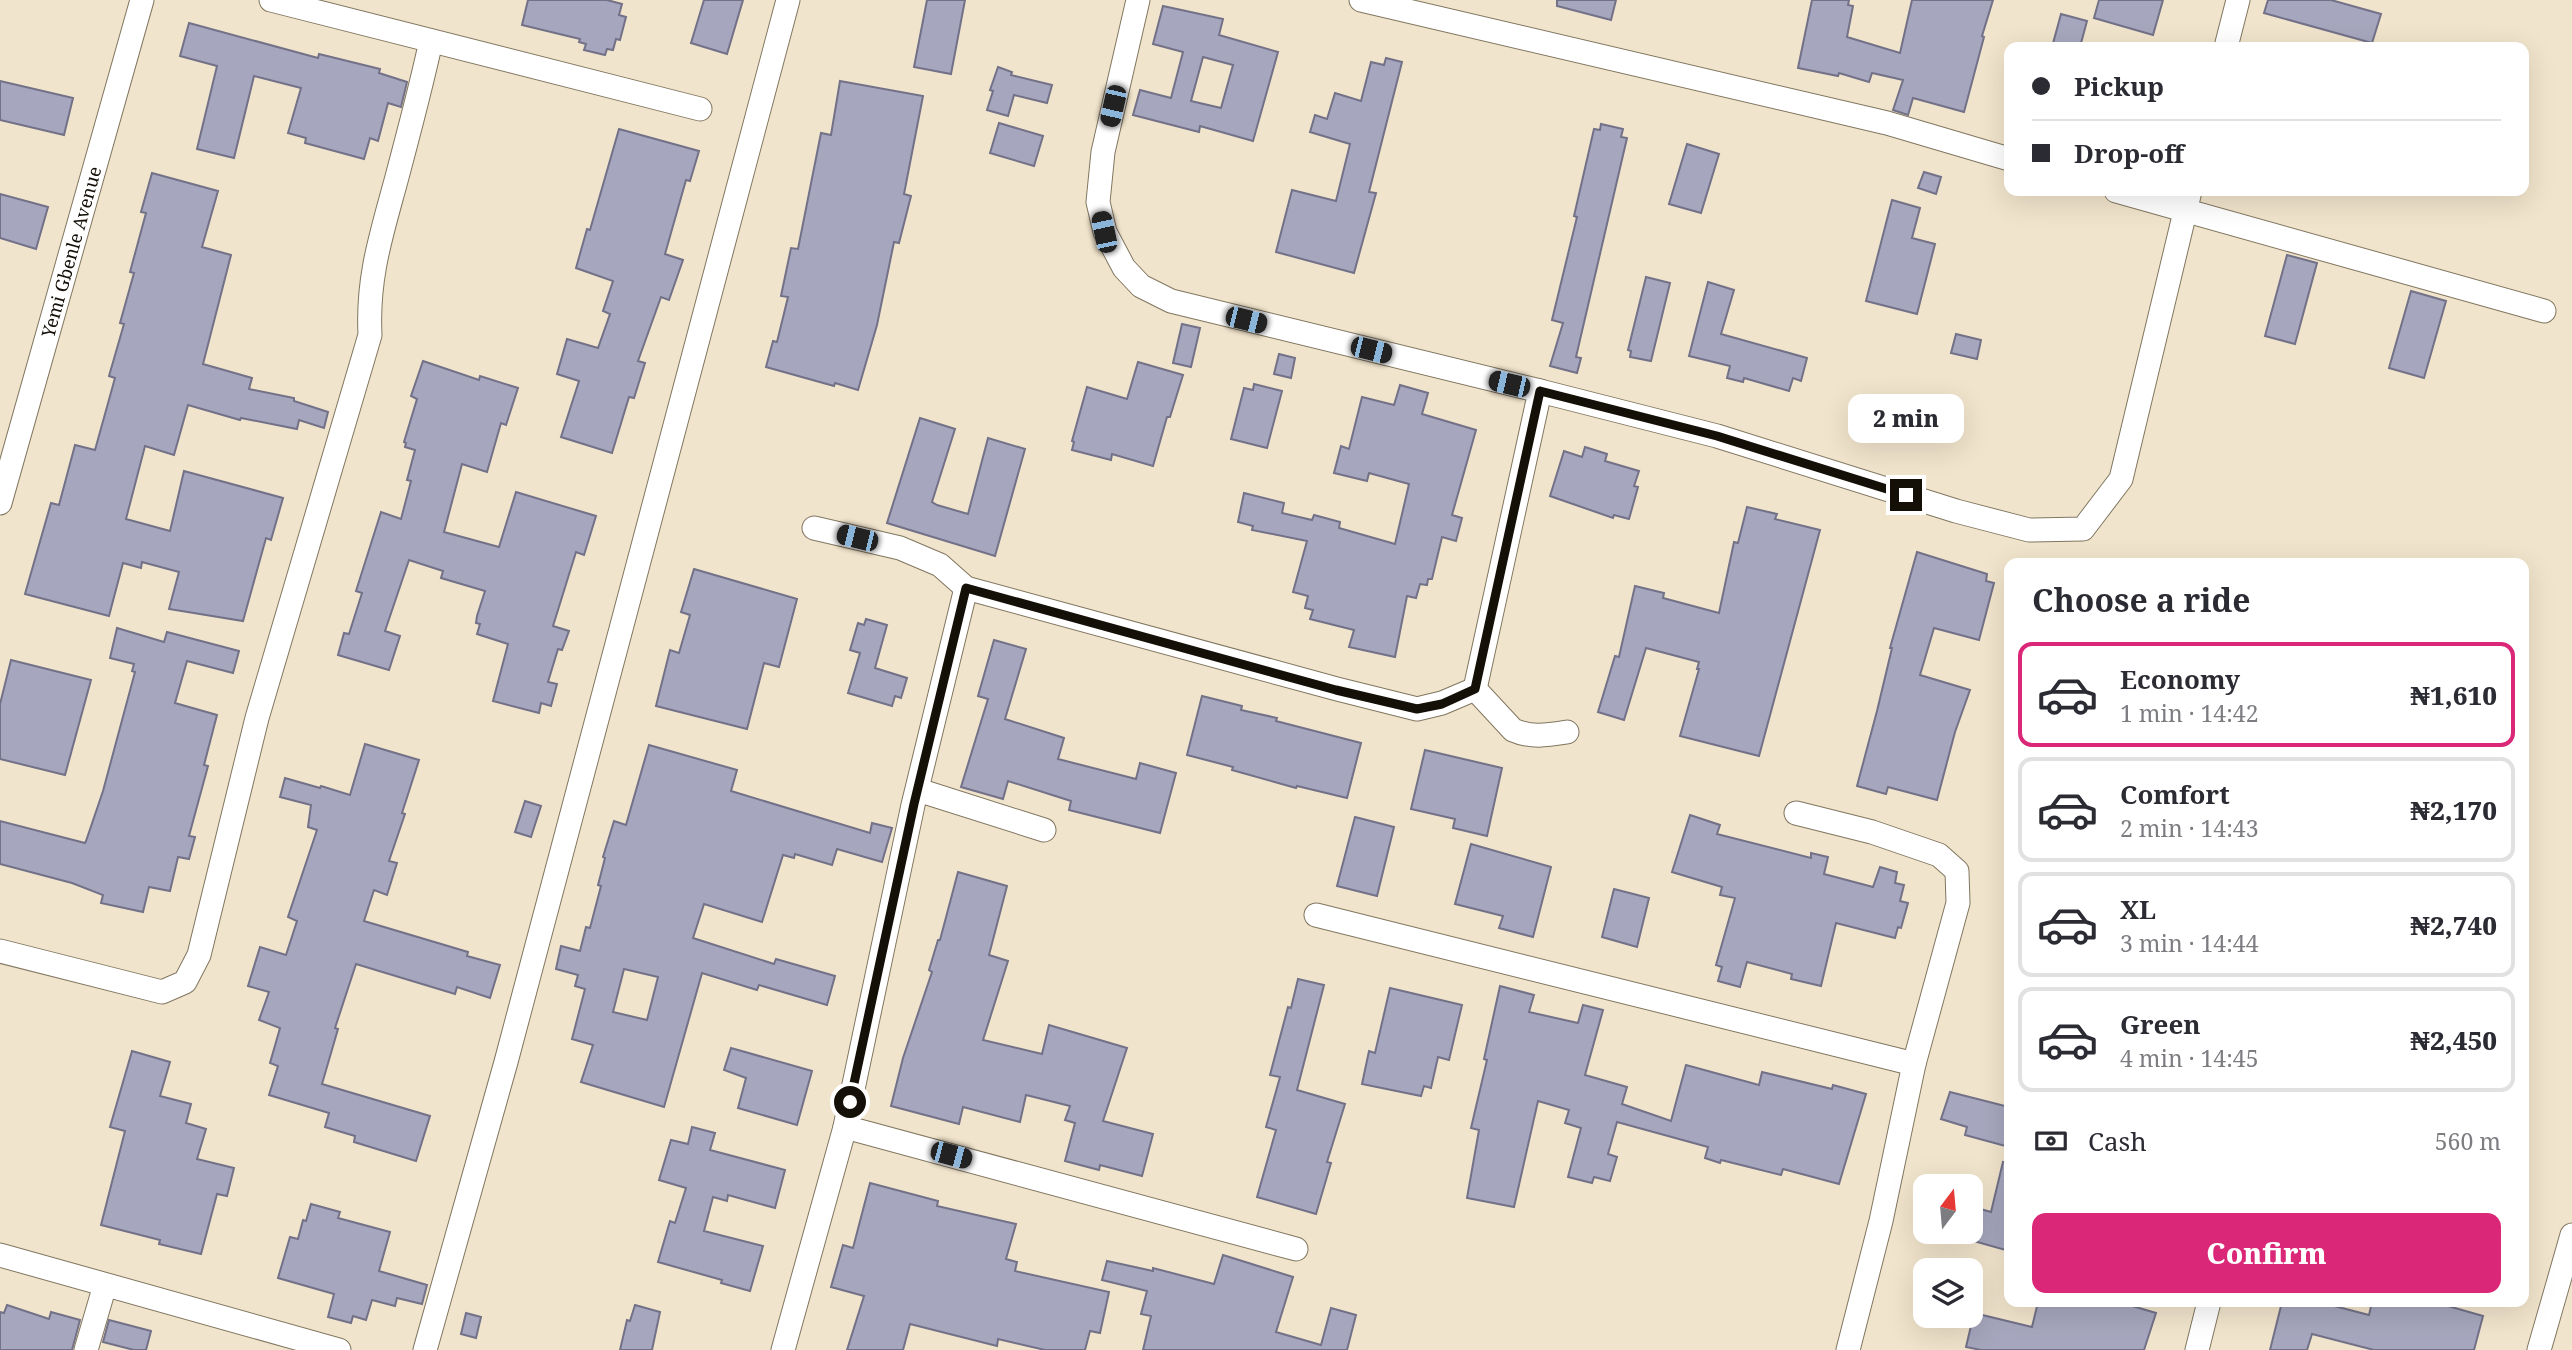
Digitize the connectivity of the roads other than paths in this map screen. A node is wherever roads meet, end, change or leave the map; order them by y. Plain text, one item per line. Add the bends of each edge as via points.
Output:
1 (142, 0) edge
2 (271, 0) edge
3 (788, 0) edge
4 (1138, 0) edge
5 (1361, 0) edge
6 (2238, 0) edge
7 (431, 41) junction
8 (2227, 42) edge
9 (700, 110) dead end
10 (2004, 158) edge
11 (2152, 196) edge
12 (2188, 201) edge
13 (2544, 311) dead end
14 (1540, 391) junction
15 (0, 503) edge
16 (814, 528) dead end
17 (966, 588) junction
18 (1475, 689) junction
19 (1567, 732) dead end
20 (918, 790) junction
21 (1796, 813) dead end
22 (1044, 830) dead end
23 (1316, 915) dead end
24 (0, 951) edge
25 (1914, 1064) junction
26 (845, 1126) junction
27 (2572, 1235) edge
28 (1296, 1250) dead end
29 (0, 1255) edge
30 (105, 1284) junction
31 (2208, 1307) edge
32 (86, 1350) edge
33 (339, 1350) edge
34 (425, 1350) edge
35 (783, 1350) edge
36 (1848, 1350) edge
37 (2197, 1350) edge
38 (2539, 1350) edge

1 - 15 street, Yemi Gbenle Avenue
2 - 7 street
3 - 34 street
4 - 14 street via 1103,152 1098,202 1104,232 1124,268 1141,286 1171,301
5 - 10 street via 1887,123
6 - 8 street
7 - 9 street
7 - 24 street via 372,273 370,335 257,718 199,955 185,982 162,992
11 - 12 street
12 - 13 street
12 - 14 street via 2121,479 2083,529 2029,530 1717,436
14 - 18 street
16 - 17 street via 900,548 940,565
17 - 18 street via 1417,709
17 - 20 street
18 - 19 street via 1513,730 1529,736
20 - 22 street
20 - 26 street
21 - 25 street via 1939,855 1957,871 1958,903
23 - 25 street
25 - 36 street
26 - 28 street
26 - 35 street
27 - 38 street
29 - 30 street
30 - 32 street
30 - 33 street
31 - 37 street

